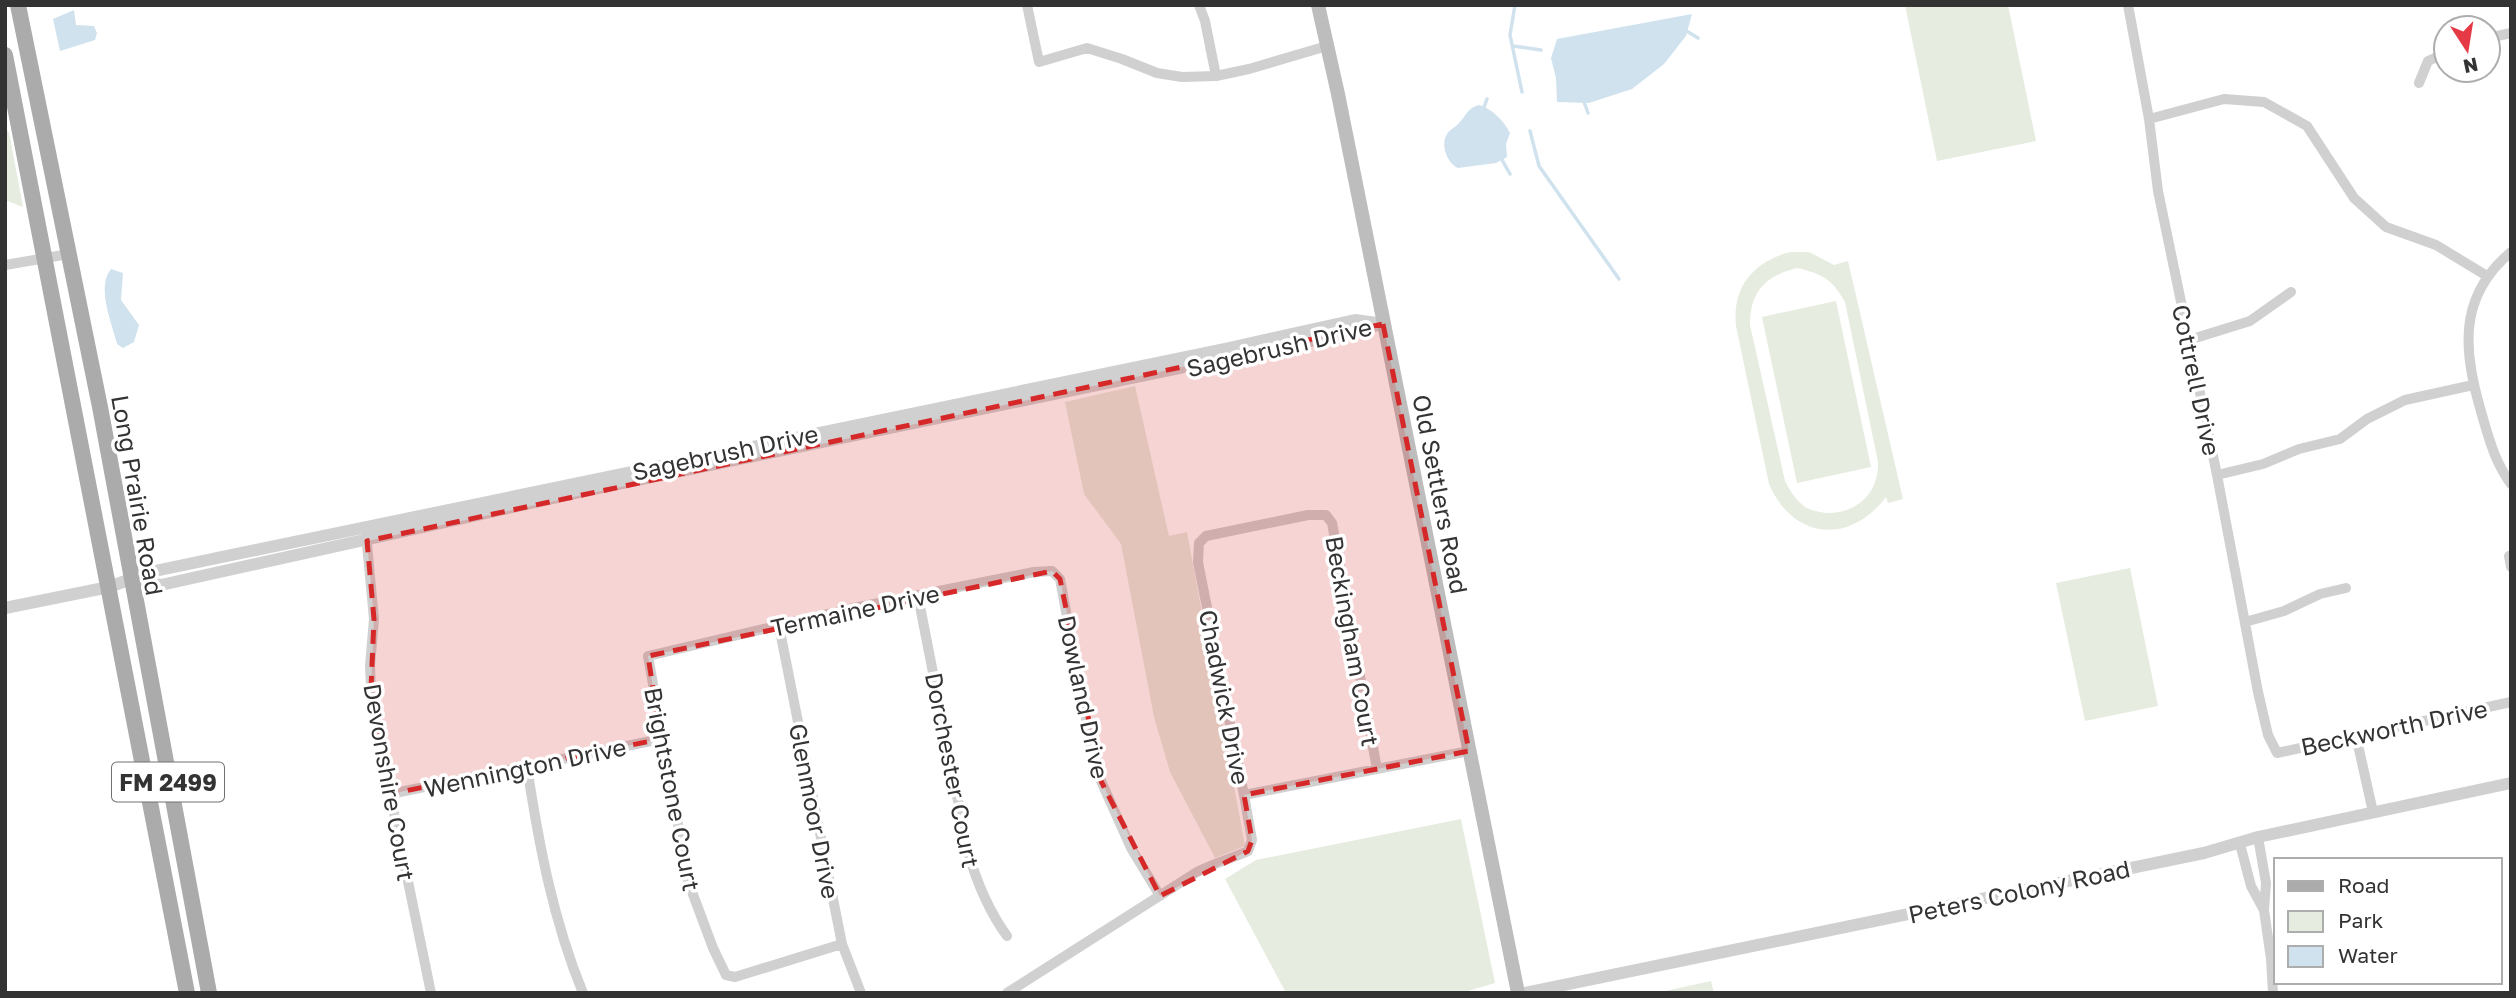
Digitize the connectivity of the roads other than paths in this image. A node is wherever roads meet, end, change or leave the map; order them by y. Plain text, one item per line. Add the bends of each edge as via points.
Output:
1 (18, 5) edge
2 (1027, 5) edge
3 (1199, 5) edge
4 (1318, 5) edge
5 (2129, 5) edge
6 (1327, 46) junction
7 (5, 55) edge
8 (2432, 59) edge
9 (1216, 76) junction
10 (2419, 83) dead end
11 (2149, 119) junction
12 (2511, 253) edge
13 (69, 254) junction
14 (44, 258) junction
15 (5, 265) edge
16 (2487, 276) junction
17 (2291, 292) dead end
18 (1383, 324) junction
19 (2189, 340) junction
20 (2473, 385) junction
21 (973, 407) junction
22 (2217, 475) junction
23 (2511, 484) edge
24 (366, 527) junction
25 (367, 541) junction
26 (297, 543) junction
27 (1199, 543) joint
28 (255, 565) junction
29 (1052, 571) joint
30 (130, 581) junction
31 (109, 587) junction
32 (2346, 587) dead end
33 (918, 596) junction
34 (5, 608) edge
35 (2245, 622) junction
36 (779, 626) junction
37 (659, 653) joint
38 (2511, 702) edge
39 (2356, 736) junction
40 (661, 738) junction
41 (1469, 751) junction
42 (2277, 753) joint
43 (527, 767) junction
44 (1377, 769) junction
45 (2511, 783) edge
46 (390, 794) junction
47 (1244, 795) junction
48 (2373, 812) junction
49 (2258, 837) junction
50 (2241, 844) junction
51 (185, 871) junction
52 (164, 873) junction
53 (1160, 896) junction
54 (2264, 910) junction
55 (1007, 936) dead end
56 (842, 944) junction
57 (187, 993) edge
58 (209, 993) edge
59 (432, 993) edge
60 (583, 993) edge
61 (861, 993) edge
62 (1007, 993) edge
63 (1518, 993) edge
64 (1525, 993) edge
65 (2273, 993) edge

1 - 13 main road, Long Prairie Road / FM 2499
2 - 9 street via 1039,62 1087,48 1157,73
3 - 9 street
4 - 6 main road, Old Settlers Road
5 - 11 street, Cottrell Drive
6 - 9 street
6 - 18 main road, Old Settlers Road
7 - 14 main road, Long Prairie Road / FM 2499
8 - 10 street
11 - 16 street via 2224,99 2264,102 2307,126 2354,198 2386,227 2436,245
11 - 19 street, Cottrell Drive via 2158,191
12 - 16 street
13 - 14 street
13 - 30 main road, Long Prairie Road / FM 2499
14 - 15 street
14 - 31 main road, Long Prairie Road / FM 2499
16 - 20 street via 2478,291 2467,336
17 - 19 street via 2249,321
18 - 21 street, Sagebrush Drive via 1355,320
18 - 41 main road, Old Settlers Road
19 - 22 street, Cottrell Drive
20 - 22 street via 2405,400 2340,439
20 - 23 street via 2497,465
21 - 24 street, Sagebrush Drive
21 - 25 street, Sagebrush Drive
22 - 35 street, Cottrell Drive
24 - 25 street, Devonshire Court
24 - 26 street, Sagebrush Drive
25 - 28 street, Sagebrush Drive
25 - 46 street, Devonshire Court via 374,619 370,666
26 - 28 street via 258,556
26 - 30 street, Sagebrush Drive via 151,572
27 - 44 street, Beckingham Court via 1206,536 1326,515 1332,523
27 - 47 street, Chadwick Drive via 1198,562
28 - 30 street, Sagebrush Drive via 161,585
29 - 33 street, Termaine Drive
29 - 53 street, Dowland Drive via 1060,579 1101,781 1131,848
30 - 31 street, Sagebrush Drive
30 - 51 main road, Long Prairie Road / FM 2499
31 - 34 street, Sagebrush Drive
31 - 52 main road, Long Prairie Road / FM 2499
32 - 35 street
33 - 36 street, Termaine Drive
33 - 55 street, Dorchester Court via 968,852 986,903
35 - 42 street, Cottrell Drive via 2268,735
36 - 37 street, Termaine Drive
36 - 56 street, Glenmoor Drive
37 - 40 street, Brightstone Court via 648,656
38 - 39 street, Beckworth Drive
39 - 42 street, Beckworth Drive
39 - 48 street
40 - 43 street, Wennington Drive
40 - 56 street, Brightstone Court via 688,881 726,975
41 - 44 street
41 - 63 main road, Old Settlers Road
43 - 46 street, Wennington Drive
43 - 60 street via 550,893
44 - 47 street
45 - 48 street, Peters Colony Road
46 - 59 street, Devonshire Court
47 - 53 street, Chadwick Drive via 1252,840 1248,851 1217,862
48 - 49 street, Peters Colony Road
49 - 50 street, Peters Colony Road
49 - 54 street via 2266,883
50 - 54 street via 2251,886
50 - 64 street, Peters Colony Road
51 - 52 main road
51 - 58 main road, Long Prairie Road / FM 2499
52 - 57 main road, Long Prairie Road / FM 2499
53 - 62 street
54 - 65 street
56 - 61 street, Glenmoor Drive

